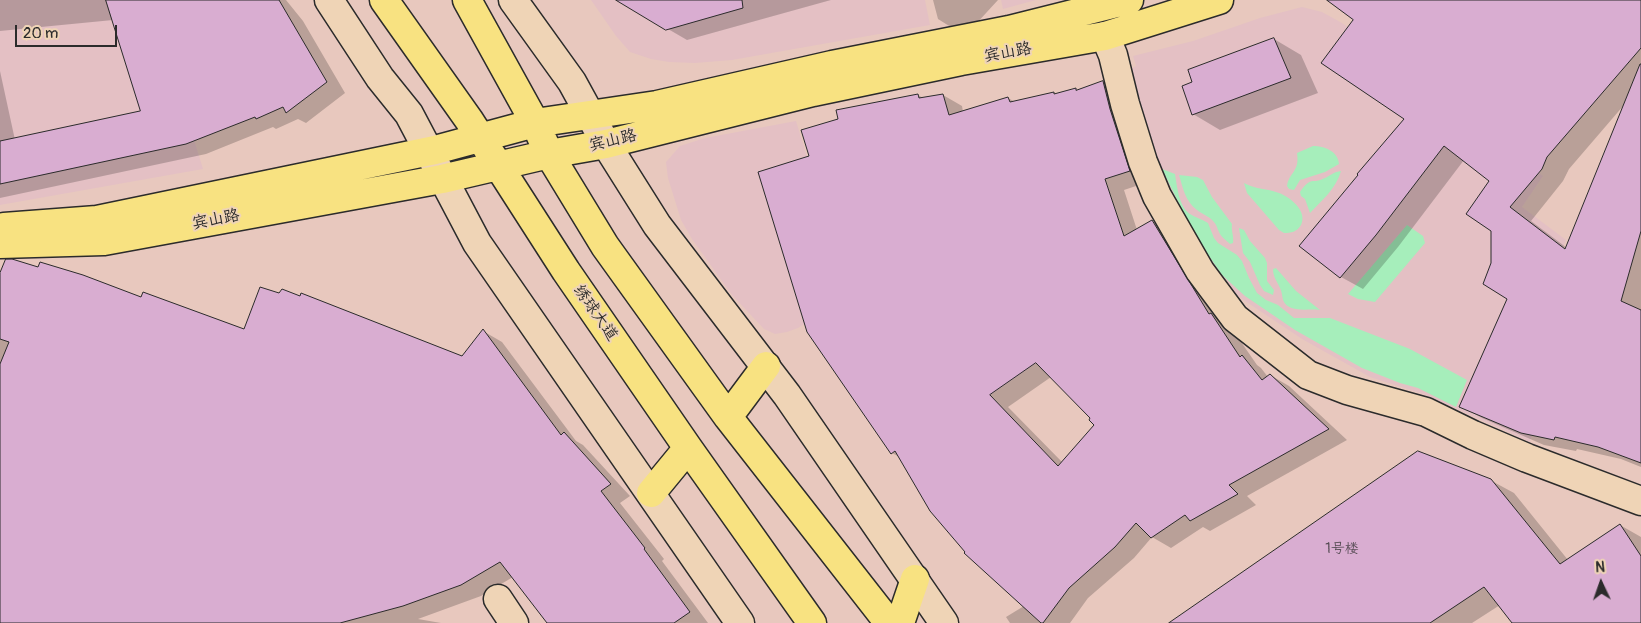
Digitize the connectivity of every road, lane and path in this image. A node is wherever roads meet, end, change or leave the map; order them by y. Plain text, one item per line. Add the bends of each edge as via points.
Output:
1 (329, 0) edge
2 (384, 0) edge
3 (467, 0) edge
4 (514, 0) edge
5 (1129, 0) edge
6 (1219, 0) edge
7 (1105, 36) junction
8 (590, 114) junction
9 (535, 123) junction
10 (480, 138) junction
11 (606, 144) junction
12 (428, 152) junction
13 (548, 154) junction
14 (497, 165) junction
15 (442, 179) junction
16 (0, 228) edge
17 (0, 244) edge
18 (766, 366) junction
19 (728, 417) junction
20 (688, 448) junction
21 (651, 493) junction
22 (1641, 501) edge
23 (915, 579) junction
24 (498, 599) dead end
25 (514, 623) edge
26 (740, 623) edge
27 (812, 623) edge
28 (889, 623) edge
29 (900, 623) edge
30 (944, 623) edge

1 - 12 street via 380,78 409,114
2 - 10 main road, 绣球大道
3 - 9 main road
4 - 8 street via 572,82
5 - 8 main road, 宾山路 via 1009,30 657,104
6 - 7 main road, 宾山路
7 - 11 main road, 宾山路 via 961,61 813,92
7 - 22 street via 1143,162 1157,196 1200,271 1235,318 1308,375 1347,390 1426,412 1527,458
8 - 9 main road, 宾山路
8 - 11 street
9 - 10 main road, 宾山路
9 - 13 main road
10 - 12 main road, 宾山路
10 - 14 main road, 绣球大道
11 - 13 main road, 宾山路
11 - 18 street via 657,225
12 - 15 street
12 - 16 main road, 宾山路 via 97,220
13 - 14 main road, 宾山路
13 - 19 main road via 605,246
14 - 15 main road, 宾山路
14 - 20 main road, 绣球大道
15 - 17 main road, 宾山路 via 104,241
15 - 21 street via 477,243
18 - 19 main road
18 - 23 street
19 - 28 main road
20 - 21 main road
20 - 27 main road, 绣球大道
21 - 26 street
23 - 29 main road
23 - 30 street
24 - 25 street

